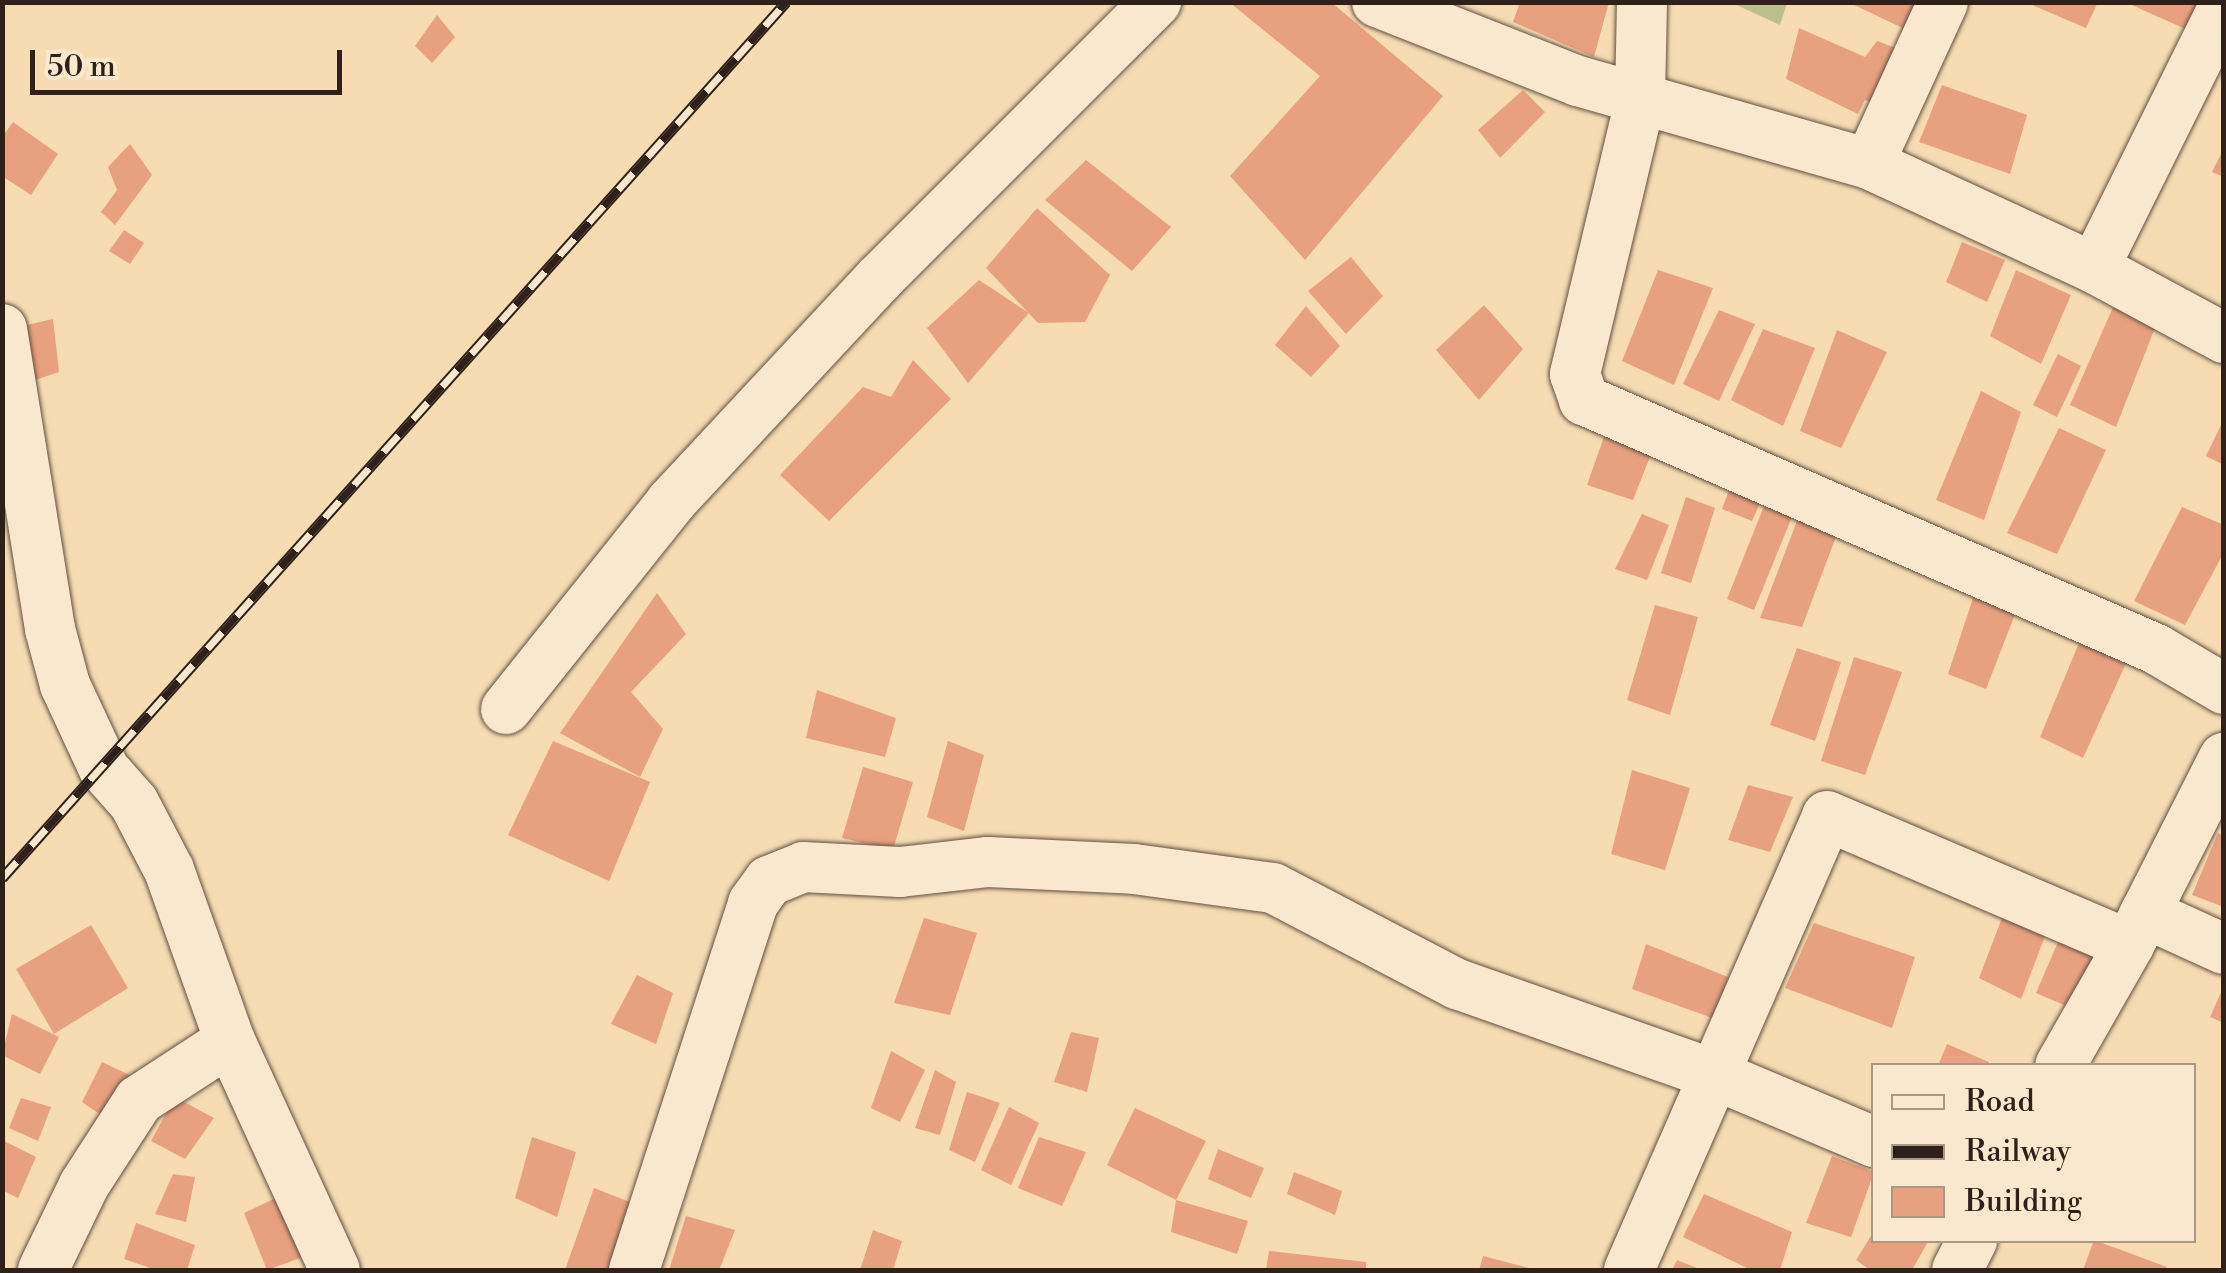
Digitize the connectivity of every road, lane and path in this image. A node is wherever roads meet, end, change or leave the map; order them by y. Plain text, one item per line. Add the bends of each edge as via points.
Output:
1 (1156, 2) edge
2 (1377, 2) edge
3 (1642, 2) edge
4 (1943, 2) edge
5 (2224, 6) edge
6 (1640, 100) junction
7 (1869, 164) junction
8 (2094, 268) junction
9 (2, 329) edge
10 (2224, 338) edge
11 (2224, 689) edge
12 (506, 709) dead end
13 (2224, 758) edge
14 (2137, 929) junction
15 (2224, 948) edge
16 (230, 1041) junction
17 (2062, 1063) edge
18 (1713, 1074) junction
19 (1871, 1141) edge
20 (1970, 1243) edge
21 (43, 1270) edge
22 (335, 1270) edge
23 (634, 1270) edge
24 (1628, 1270) edge
25 (1957, 1270) edge

1 - 12 street via 880,279 671,502
2 - 6 street via 1420,24
3 - 6 street
4 - 7 street
5 - 8 street
6 - 7 street
6 - 11 street via 1574,374 1584,400 2156,649
7 - 8 street
8 - 10 street
9 - 16 street via 50,629 65,685 104,769 134,803 169,870
13 - 14 street
14 - 15 street
14 - 17 street
14 - 18 street via 1827,816
16 - 21 street via 139,1100 84,1185
16 - 22 street
18 - 19 street
18 - 23 street via 1457,984 1351,933 1307,900 1273,888 1134,869 988,862 900,872 786,872 769,881 753,903
18 - 24 street
20 - 25 street

